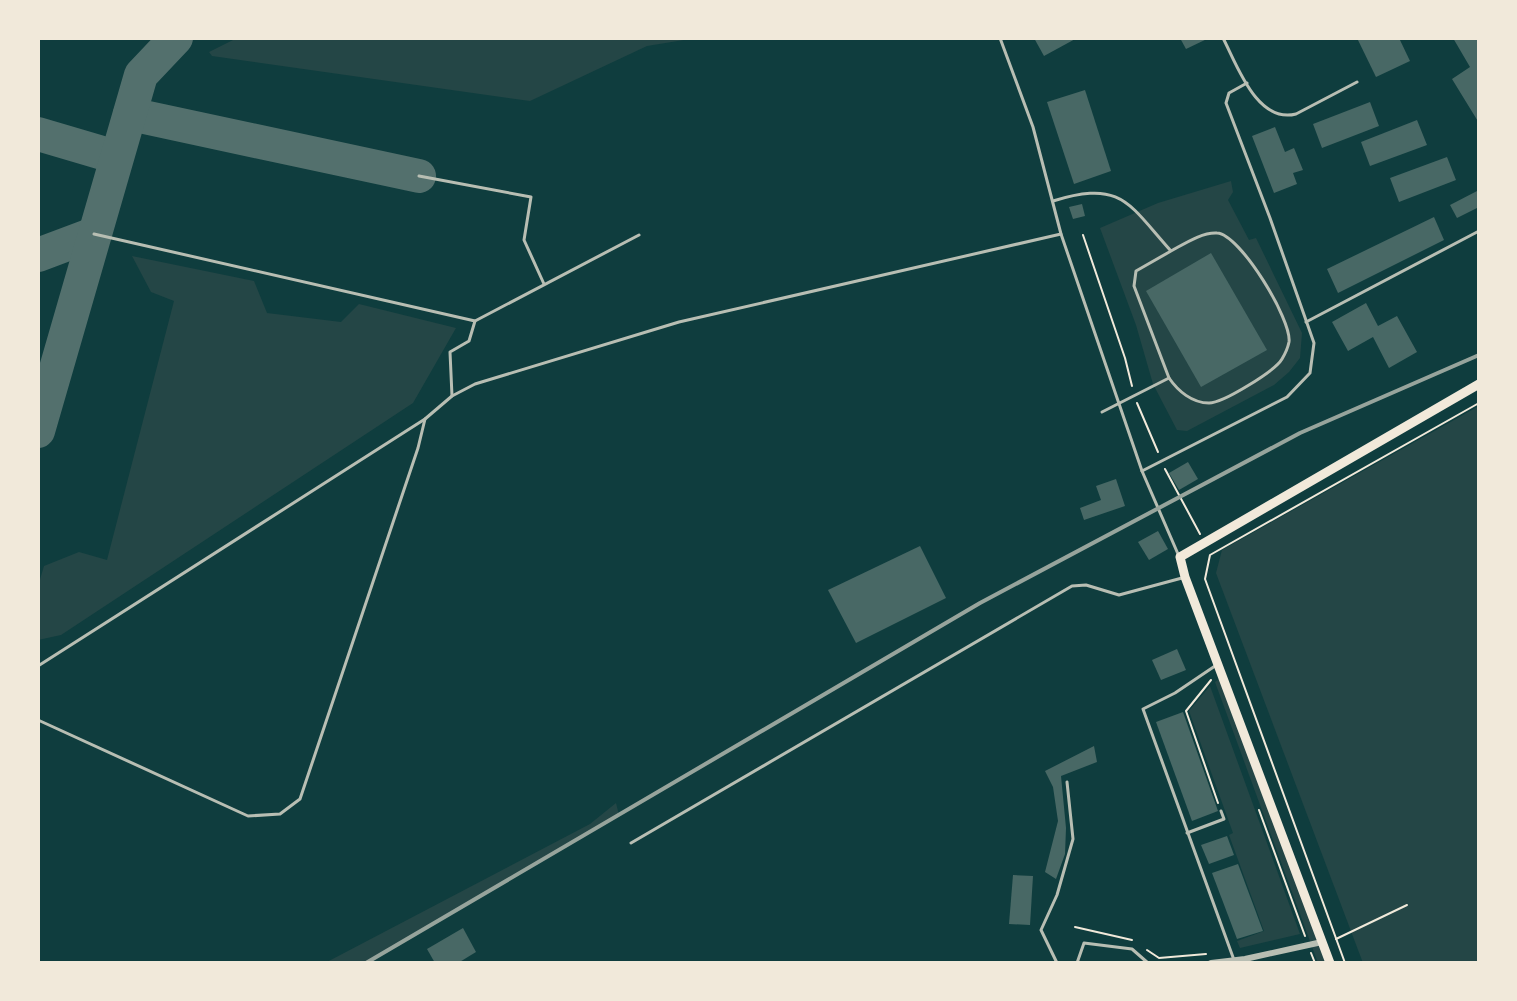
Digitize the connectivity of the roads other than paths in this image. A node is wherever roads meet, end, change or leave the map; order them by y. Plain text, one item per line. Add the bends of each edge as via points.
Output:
1 (1000, 38) edge
2 (1223, 38) edge
3 (1357, 82) dead end
4 (1247, 83) junction
5 (419, 176) dead end
6 (1053, 201) junction
7 (1479, 231) edge
8 (94, 234) dead end
9 (1061, 234) junction
10 (639, 235) dead end
11 (1171, 251) junction
12 (544, 284) junction
13 (475, 321) junction
14 (1306, 322) junction
15 (1169, 378) junction
16 (1479, 384) edge
17 (452, 396) junction
18 (1120, 404) junction
19 (1102, 412) dead end
20 (425, 419) junction
21 (1142, 471) junction
22 (1180, 557) junction
23 (1185, 577) junction
24 (1218, 664) junction
25 (38, 666) edge
26 (38, 720) edge
27 (1067, 782) dead end
28 (1221, 811) road end
29 (1187, 833) junction
30 (631, 843) dead end
31 (1322, 942) junction
32 (1234, 960) junction
33 (1057, 963) edge
34 (1077, 963) edge
35 (1148, 963) edge
36 (1211, 963) edge
37 (1330, 963) edge

1 - 6 lane
2 - 4 lane
3 - 4 lane via 1285,117 1254,97
4 - 14 lane via 1229,93 1226,103
5 - 12 lane via 531,197 524,240
6 - 9 lane
6 - 11 lane via 1094,191 1111,195 1132,207
7 - 14 lane
8 - 13 lane
9 - 17 lane via 679,322 475,384
9 - 18 lane
10 - 12 lane
11 - 15 lane via 1141,266 1134,276
11 - 15 lane via 1216,233 1232,239 1281,311 1289,344 1277,365 1215,402 1183,394
12 - 13 lane
13 - 17 lane via 469,341 450,352
14 - 21 lane via 1314,343 1310,373 1287,397
15 - 18 lane
16 - 22 main road
17 - 20 lane
18 - 19 lane
18 - 21 lane
20 - 25 lane
20 - 26 lane via 300,799 280,814 248,816
21 - 22 lane
22 - 23 main road
23 - 24 main road
23 - 30 lane via 1119,595 1072,586
24 - 29 lane via 1143,709
24 - 31 main road
27 - 33 lane via 1073,839 1041,930
28 - 29 lane via 1224,819
29 - 32 lane
31 - 32 street
31 - 37 main road
32 - 36 street
34 - 35 lane via 1084,943 1132,949

